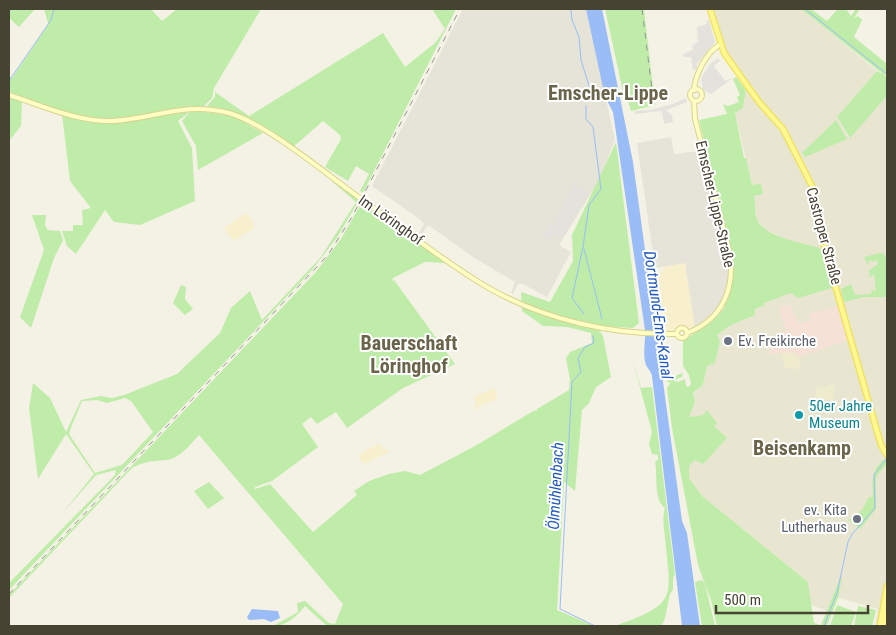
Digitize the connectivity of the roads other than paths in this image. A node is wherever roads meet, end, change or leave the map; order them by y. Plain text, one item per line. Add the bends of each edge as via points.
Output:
1 (710, 9) edge
2 (719, 45) junction
3 (695, 90) junction
4 (9, 95) edge
5 (694, 101) junction
6 (687, 332) junction
7 (677, 334) junction
8 (887, 455) edge
9 (887, 586) edge
10 (887, 604) edge
11 (881, 626) edge

1 - 2 main road, Castroper Straße
2 - 3 street via 701,67
2 - 8 main road, Castroper Straße via 750,90 783,129 812,186 825,250 881,445
3 - 5 street via 690,96
3 - 5 street via 701,92 702,98
4 - 7 street, Im Löringhof via 76,116 111,121 190,108 231,114 268,133 486,287 509,299 576,323
5 - 6 street, Emscher-Lippe-Straße via 695,119 732,271 726,299 717,313
6 - 7 street via 683,338
6 - 7 street via 680,328
9 - 11 main road
10 - 11 main road

